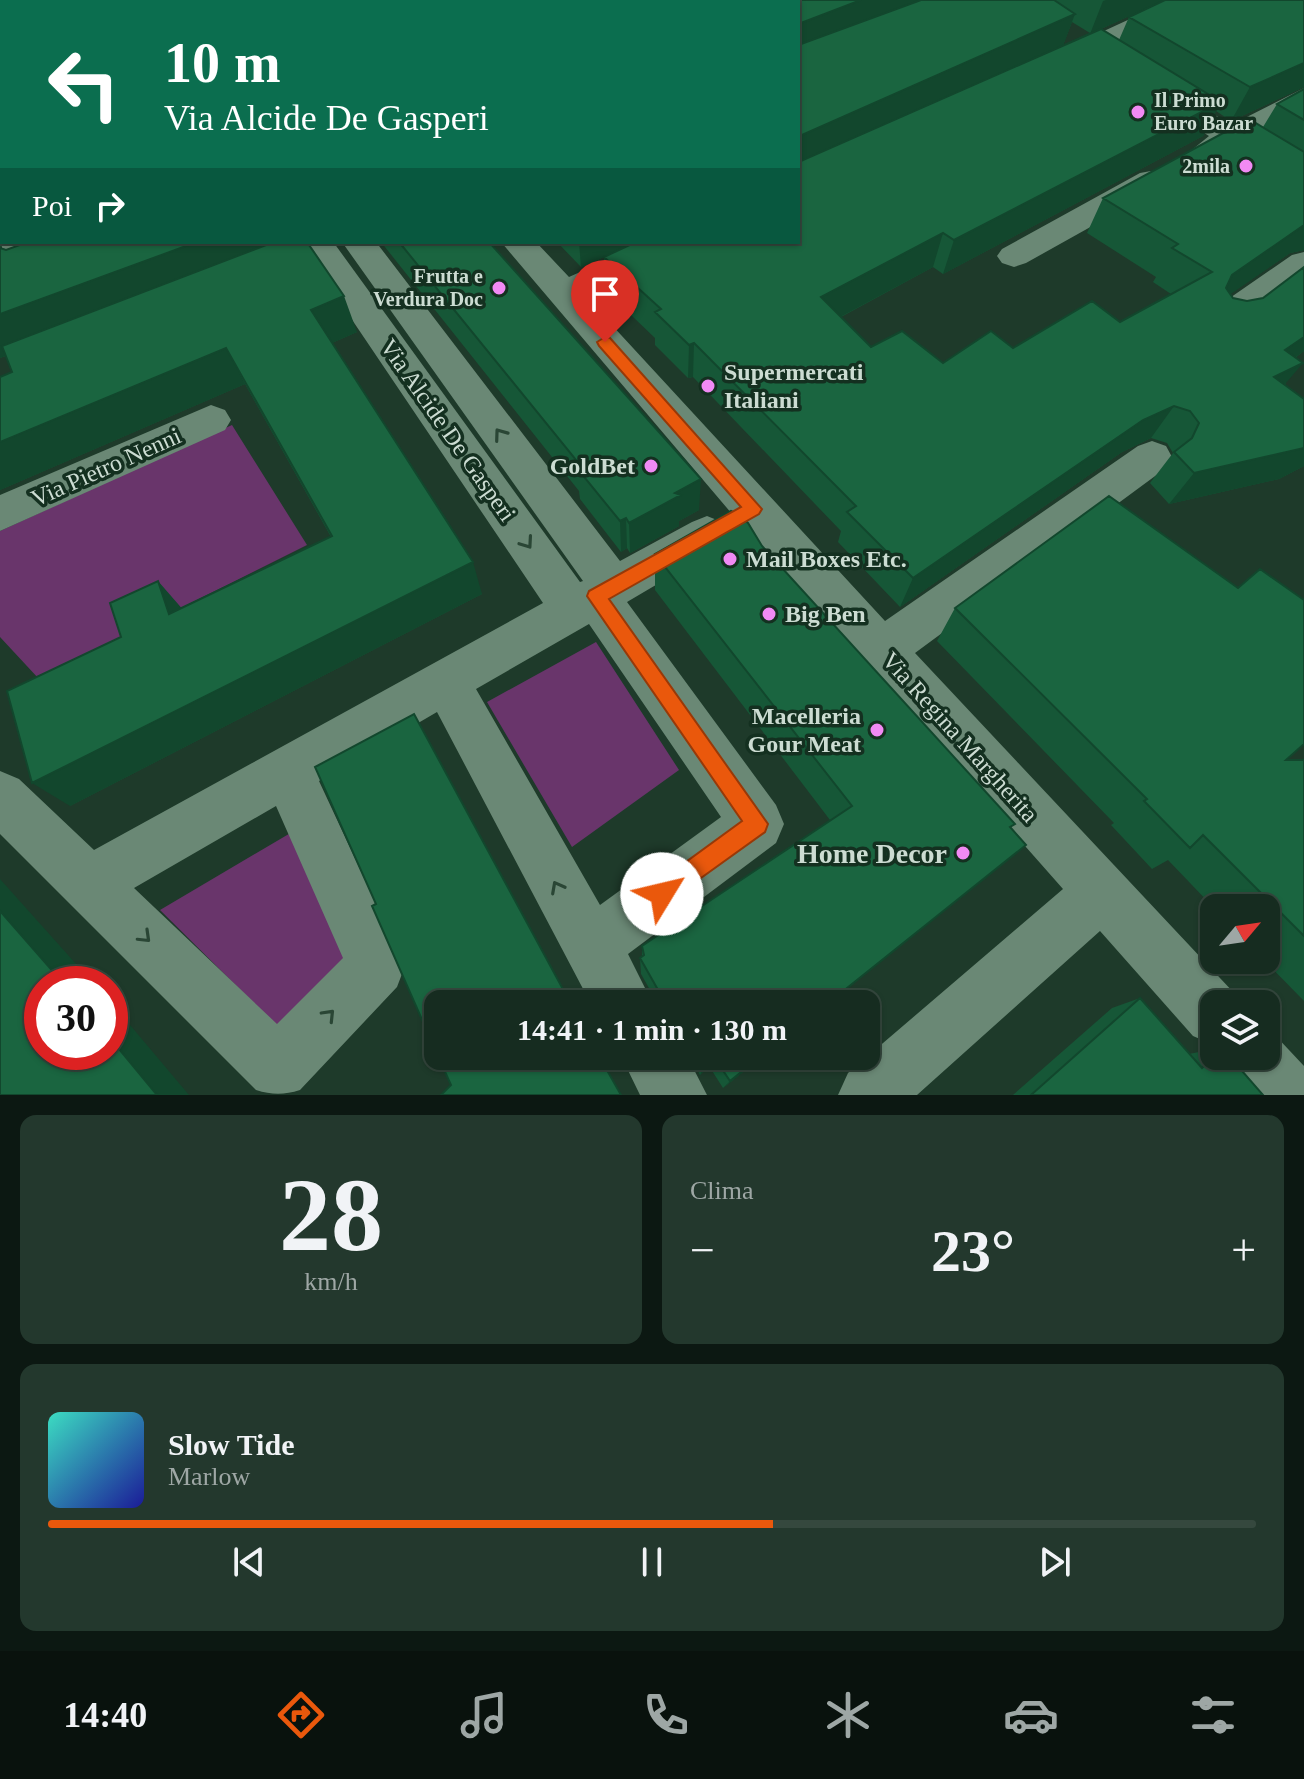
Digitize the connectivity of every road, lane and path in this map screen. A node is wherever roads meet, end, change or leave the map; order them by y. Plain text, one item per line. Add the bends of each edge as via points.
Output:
1 (1191, 0) edge
2 (1063, 32) edge
3 (1088, 49) junction
4 (1114, 65) edge
5 (1030, 76) edge
6 (1140, 81) edge
7 (1304, 96) edge
8 (1230, 137) junction
9 (1304, 183) edge
10 (91, 244) edge
11 (520, 244) edge
12 (671, 244) edge
13 (329, 249) edge
14 (21, 256) edge
15 (1014, 256) dead end
16 (1304, 263) edge
17 (562, 294) junction
18 (1224, 320) edge
19 (211, 420) dead end
20 (1152, 457) edge
21 (753, 509) junction
22 (0, 514) edge
23 (594, 597) junction
24 (881, 650) junction
25 (446, 682) junction
26 (288, 773) junction
27 (0, 797) edge
28 (89, 883) junction
29 (1102, 892) junction
30 (590, 947) junction
31 (615, 990) edge
32 (1200, 1000) edge
33 (660, 1070) edge
34 (1265, 1070) edge
35 (675, 1095) edge
36 (870, 1095) edge
37 (1288, 1095) edge

1 - 3 street
2 - 3 street
3 - 4 street
3 - 5 street
6 - 8 street
7 - 8 street
8 - 9 street
8 - 15 street
10 - 14 street
11 - 17 street, Via Regina Margherita
12 - 17 street
13 - 23 street, Via Alcide De Gasperi
16 - 18 street
17 - 21 street, Via Regina Margherita
19 - 22 street, Via Pietro Nenni
20 - 24 street
21 - 23 street
21 - 24 street, Via Regina Margherita
23 - 25 street
23 - 30 street, Via Alcide De Gasperi via 757,824
24 - 29 street, Via Regina Margherita
25 - 26 street
30 -> 25 street
26 - 28 street
28 -> 26 street via 278,1068 376,966
27 - 28 street
29 - 32 street, Via Regina Margherita
29 - 36 street
30 - 31 street
33 - 35 street
34 - 37 street

